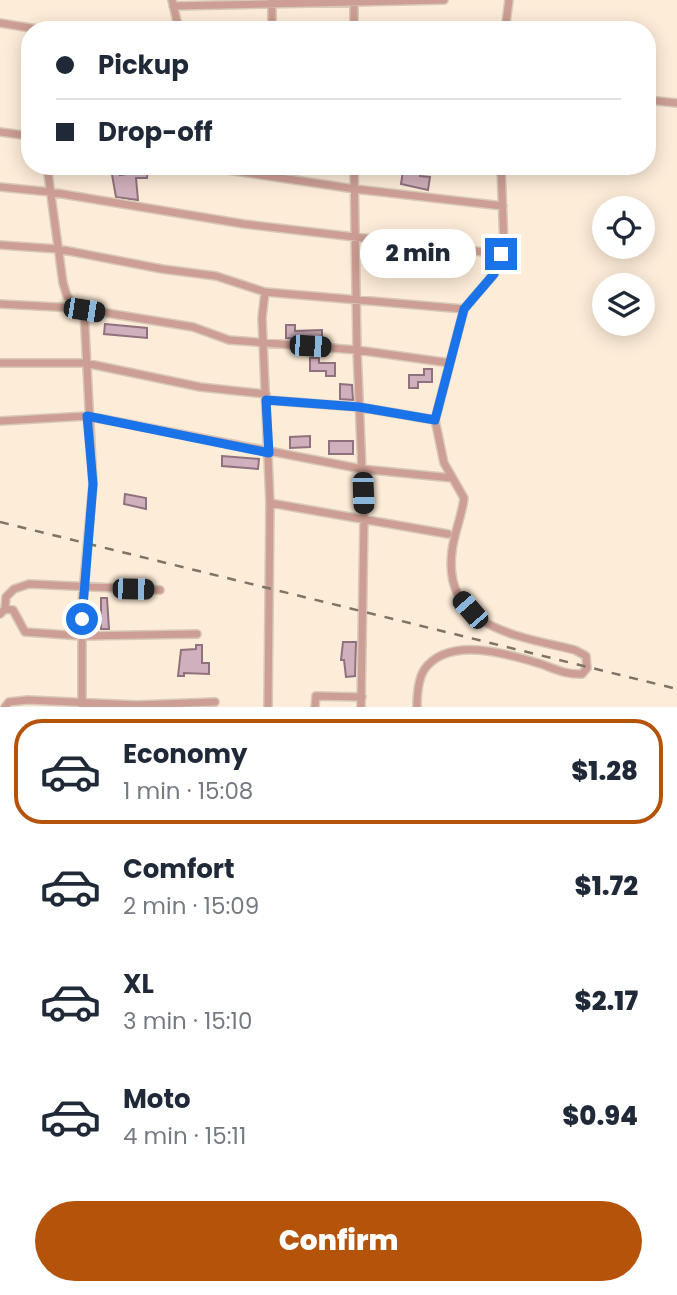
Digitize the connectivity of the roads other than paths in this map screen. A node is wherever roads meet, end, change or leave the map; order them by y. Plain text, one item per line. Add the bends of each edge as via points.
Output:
1 (444, 0) edge
2 (509, 0) edge
3 (354, 1) edge
4 (173, 3) edge
5 (272, 3) edge
6 (177, 21) edge
7 (272, 21) edge
8 (354, 21) edge
9 (506, 21) edge
10 (0, 23) edge
11 (21, 27) edge
12 (656, 101) edge
13 (677, 103) edge
14 (0, 132) edge
15 (21, 135) edge
16 (48, 175) edge
17 (261, 175) edge
18 (354, 175) edge
19 (501, 175) edge
20 (0, 187) edge
21 (355, 189) junction
22 (50, 192) junction
23 (503, 206) junction
24 (355, 238) junction
25 (0, 244) edge
26 (58, 249) junction
27 (501, 254) junction
28 (265, 292) junction
29 (356, 297) junction
30 (0, 304) edge
31 (80, 309) junction
32 (464, 309) junction
33 (263, 342) junction
34 (357, 349) junction
35 (0, 363) edge
36 (85, 363) junction
37 (450, 363) junction
38 (266, 397) junction
39 (359, 407) junction
40 (87, 416) junction
41 (435, 420) junction
42 (0, 421) edge
43 (269, 453) junction
44 (362, 469) junction
45 (452, 478) junction
46 (270, 503) junction
47 (364, 518) junction
48 (448, 534) dead end
49 (84, 586) junction
50 (160, 590) dead end
51 (3, 611) edge
52 (197, 634) dead end
53 (82, 636) junction
54 (362, 697) junction
55 (215, 702) dead end
56 (82, 706) edge
57 (5, 707) edge
58 (268, 707) edge
59 (315, 707) edge
60 (361, 707) edge
61 (416, 707) edge

1 - 3 street
2 - 9 street
3 - 5 street
3 - 8 street
4 - 5 street
4 - 6 street
5 - 7 street
10 - 11 street
12 - 13 street
14 - 15 street
16 - 22 street
17 - 21 street
18 - 21 street
19 - 23 street
20 - 22 street
21 - 23 street
21 - 24 street
22 - 24 street
22 - 26 street
23 - 27 street
24 - 27 street
24 - 29 street
25 - 26 street
26 - 28 street via 216,276
26 - 31 street via 66,296
27 - 32 street via 494,274
28 - 29 street
28 - 33 street
29 - 32 street
29 - 34 street
30 - 31 street
31 - 33 street via 193,327 229,340
31 - 36 street
32 - 37 street
33 - 34 street
33 - 38 street
34 - 37 street
34 - 39 street
35 - 36 street
36 - 38 street
36 - 40 street
37 - 41 street
38 - 39 street
38 - 43 street
39 - 41 street
39 - 44 street
40 - 42 street
40 - 43 street
40 - 49 street via 93,484
41 - 45 street
43 - 44 street
43 - 46 street
44 - 45 street
44 - 47 street
45 - 61 street via 464,498 452,549 451,578 457,596 487,626 575,650 586,656 587,668 572,675 493,653 459,650 435,659 423,671
46 - 47 street
46 - 58 street
47 - 48 street
47 - 54 street
49 - 50 street
49 - 51 street via 29,584 6,597
49 - 53 street
51 - 53 street via 13,610 25,632
52 - 53 street
53 - 56 street
54 - 59 street via 316,696
54 - 60 street
55 - 56 street
56 - 57 street via 28,700 9,702

